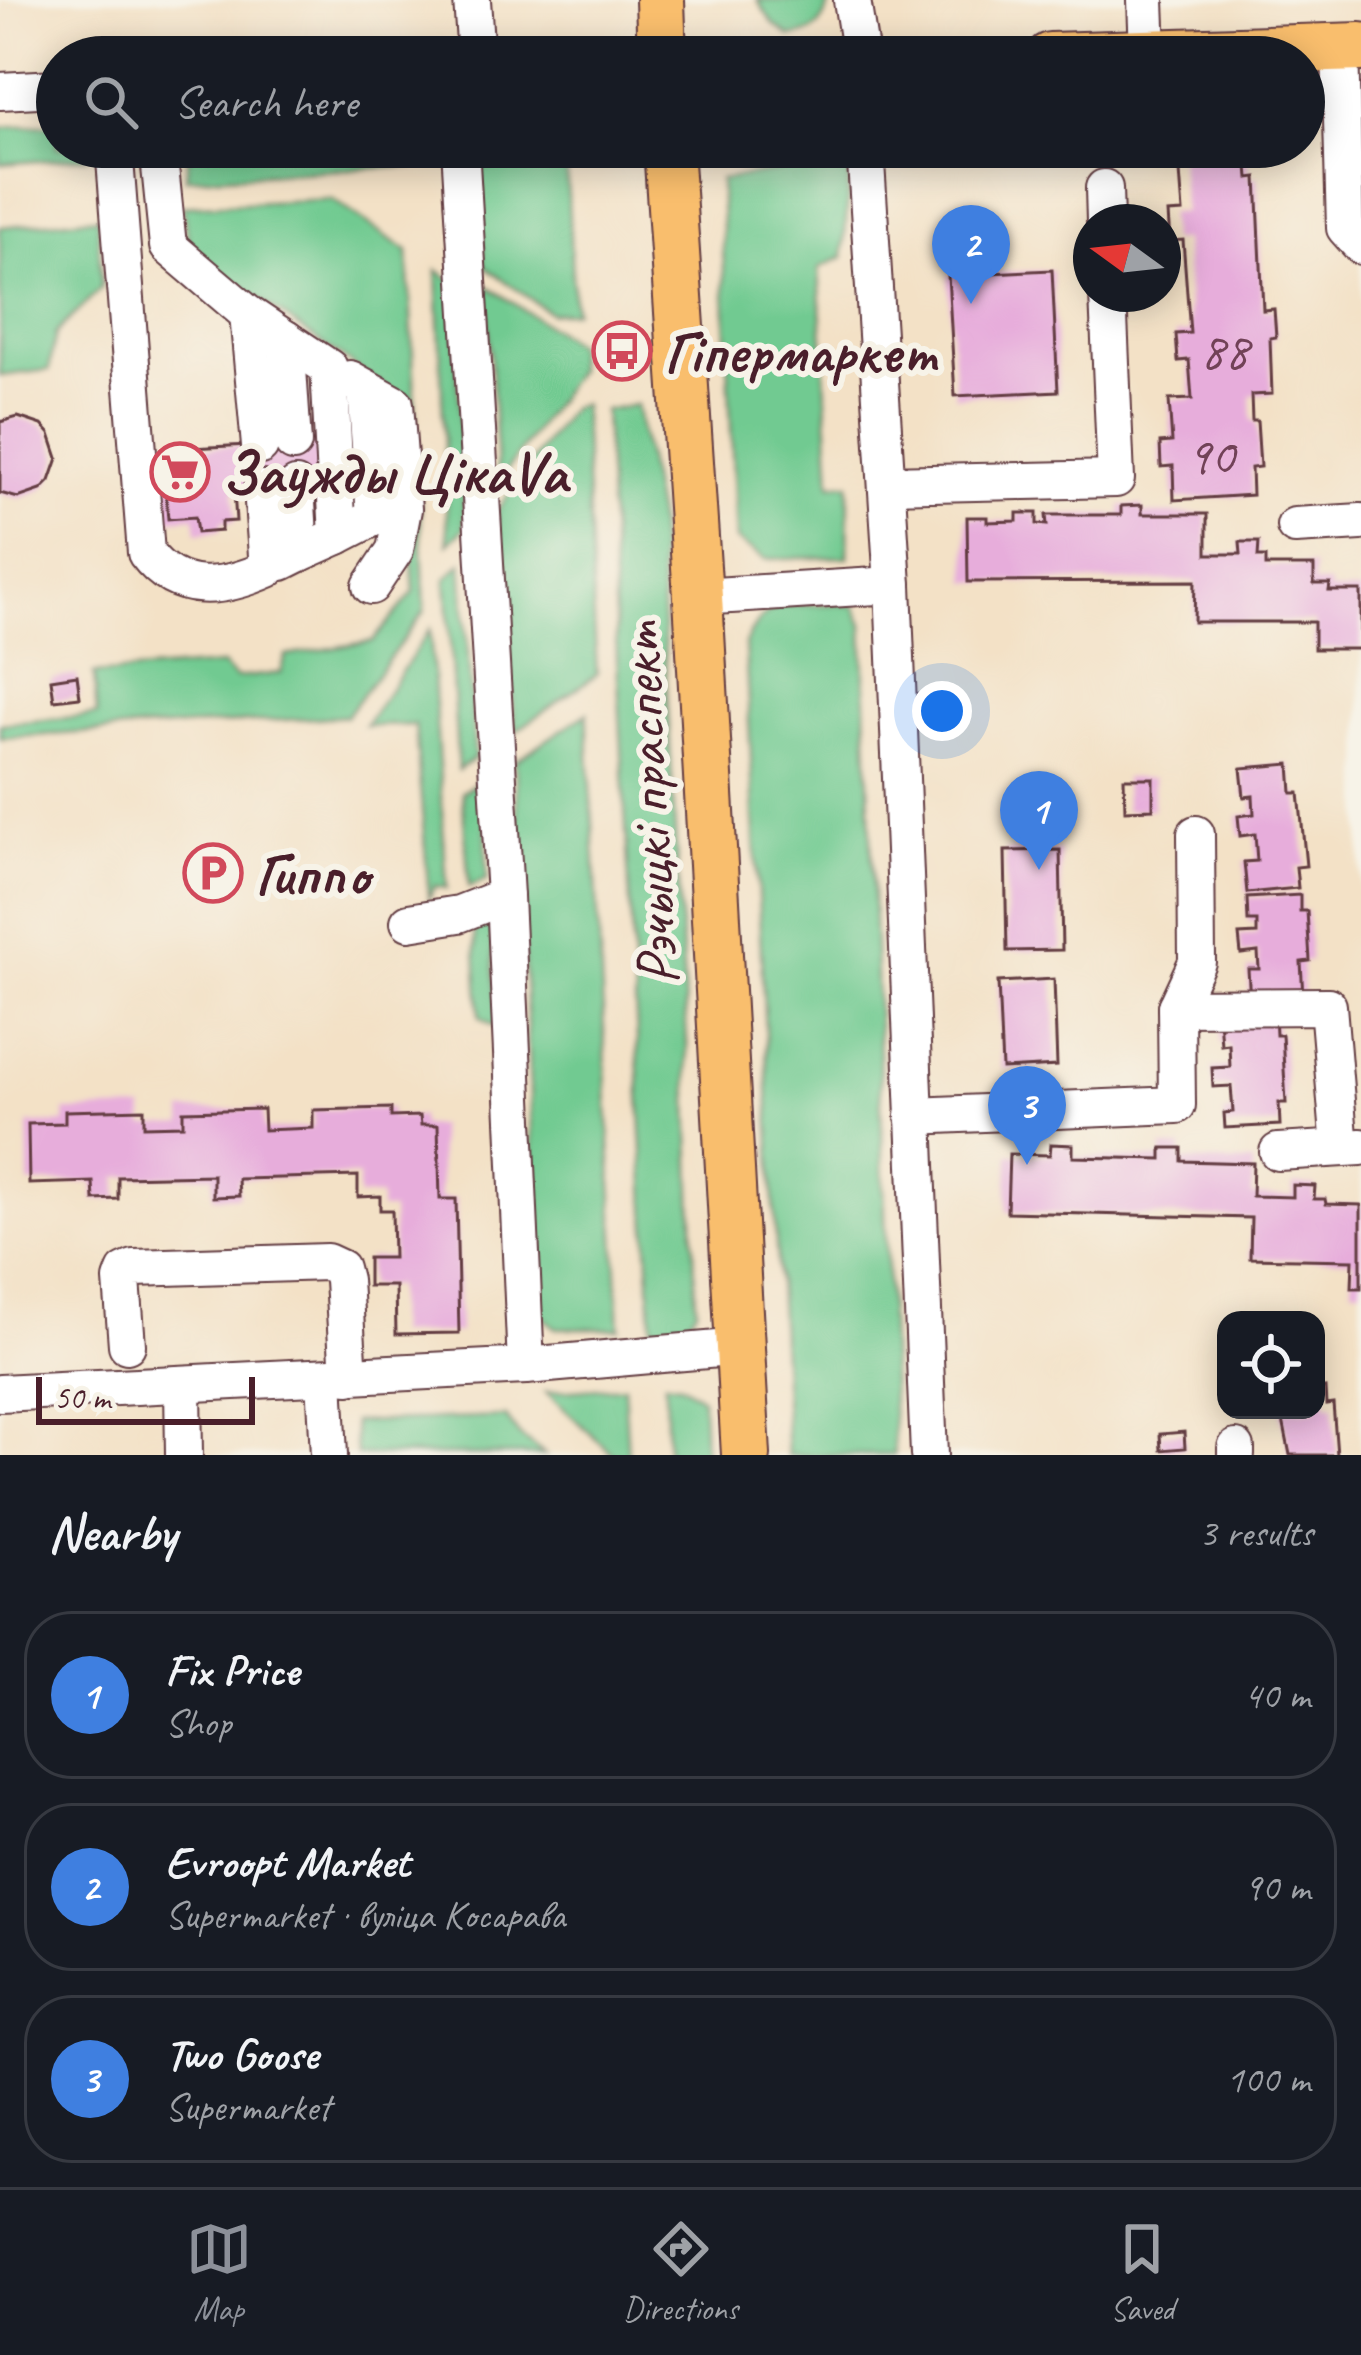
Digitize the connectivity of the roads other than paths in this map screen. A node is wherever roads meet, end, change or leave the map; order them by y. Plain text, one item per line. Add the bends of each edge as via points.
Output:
1 (472, 0) edge
2 (660, 0) edge
3 (852, 0) edge
4 (1146, 0) edge
5 (475, 36) edge
6 (661, 36) edge
7 (858, 36) edge
8 (1147, 36) edge
9 (1351, 47) edge
10 (36, 89) edge
11 (0, 91) edge
12 (115, 168) edge
13 (160, 168) edge
14 (461, 168) edge
15 (669, 168) edge
16 (866, 168) edge
17 (1361, 246) edge
18 (1109, 312) edge
19 (248, 314) junction
20 (286, 339) junction
21 (328, 368) junction
22 (366, 388) junction
23 (887, 484) junction
24 (279, 488) dead end
25 (1361, 522) edge
26 (1295, 526) dead end
27 (338, 536) junction
28 (284, 561) junction
29 (893, 585) junction
30 (370, 586) dead end
31 (698, 597) junction
32 (1196, 834) dead end
33 (506, 896) junction
34 (409, 922) dead end
35 (1176, 1007) junction
36 (914, 1116) junction
37 (1351, 1148) edge
38 (1278, 1152) dead end
39 (127, 1345) dead end
40 (741, 1347) junction
41 (526, 1366) junction
42 (337, 1377) junction
43 (183, 1385) junction
44 (0, 1393) edge
45 (184, 1455) edge
46 (329, 1455) edge
47 (746, 1455) edge
48 (929, 1455) edge

1 - 5 street
2 - 6 main road
3 - 7 street
4 - 8 street
9 - 17 street via 1346,228
10 - 11 street
12 - 28 street via 146,553 162,574 190,586 246,579
13 - 19 street via 168,246
14 - 33 street
15 - 31 main road, Рэчыцкі праспект
16 - 23 street
18 - 23 street via 1116,479
19 - 20 street
19 - 20 street via 276,445
20 - 21 street
21 - 22 street
21 - 27 street
22 - 27 street via 375,517
22 - 30 street via 395,404 403,508 395,550
23 - 29 street
24 - 28 street
25 - 26 street
27 - 28 street
29 - 31 street
29 - 36 street
31 - 40 main road, Рэчыцкі праспект
32 - 35 street via 1197,962
33 - 34 street
33 - 41 street
35 - 36 street via 1178,1105
35 - 37 street via 1328,1006
36 - 48 street
37 - 38 street
39 - 42 street via 122,1280 134,1268 327,1262 343,1280
40 - 41 street
40 - 47 main road, Рэчыцкі праспект
41 - 42 street
42 - 43 street
42 - 46 street
43 - 44 street
43 - 45 street

